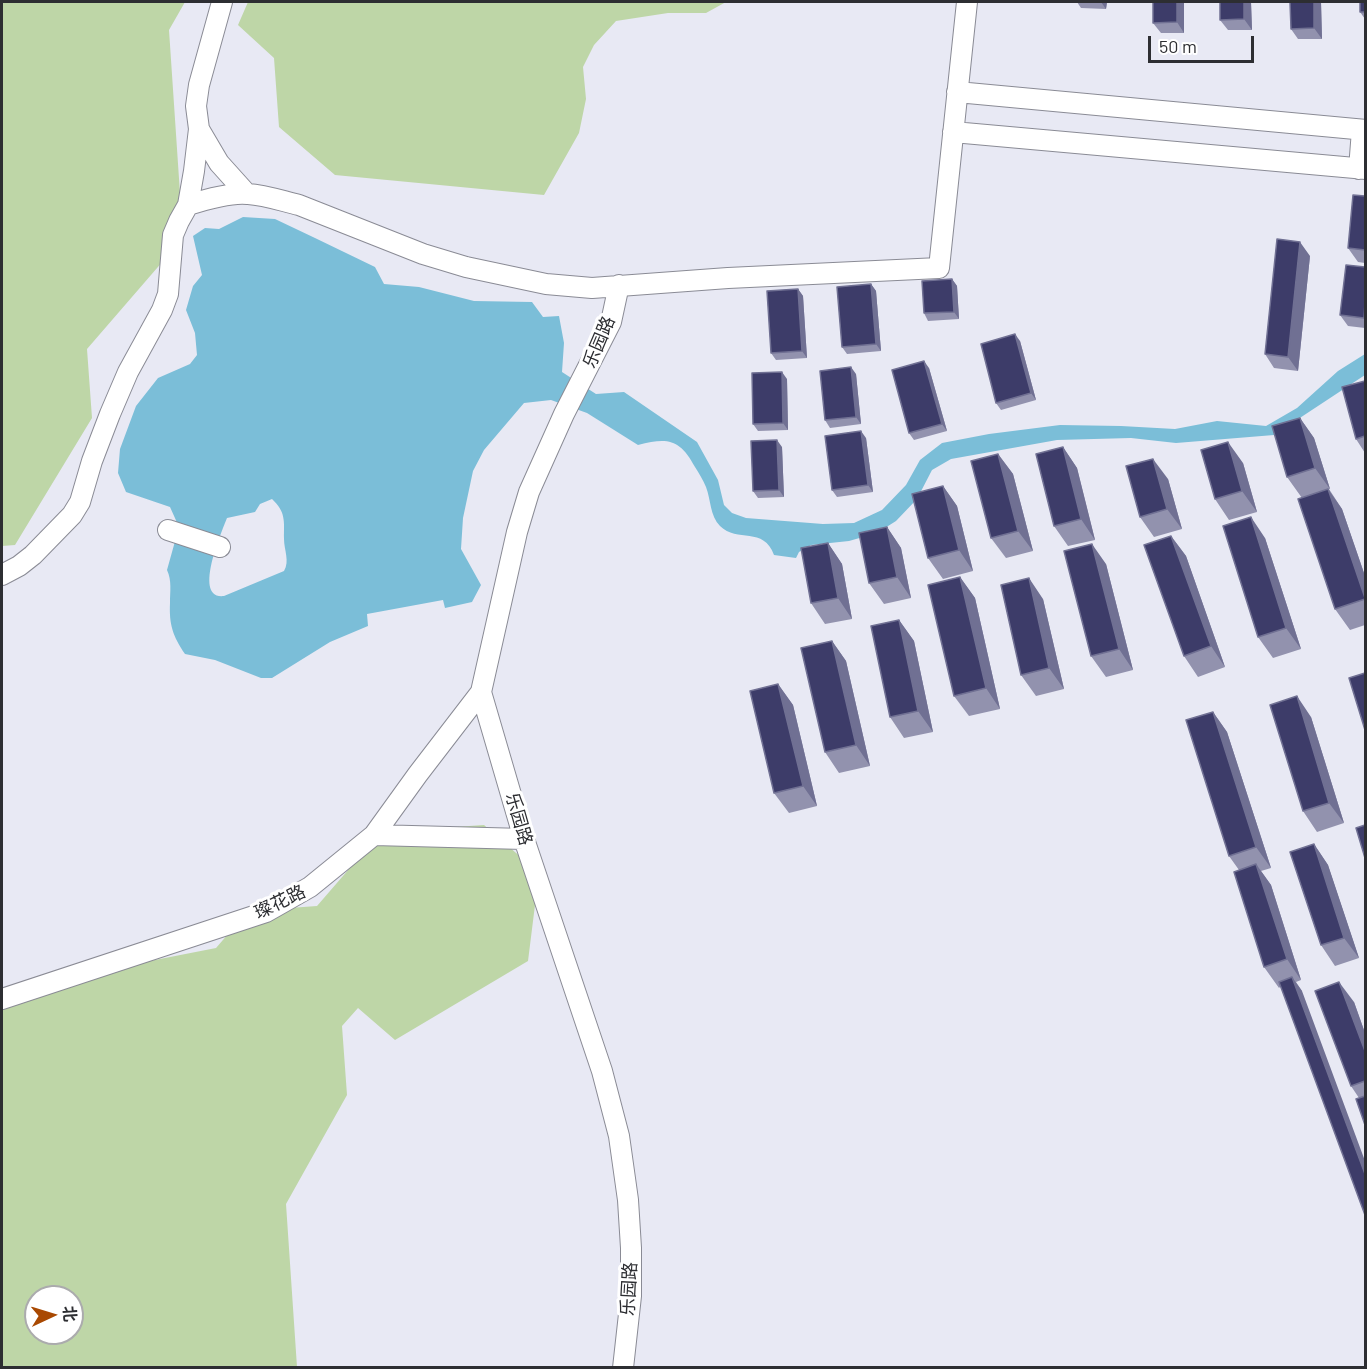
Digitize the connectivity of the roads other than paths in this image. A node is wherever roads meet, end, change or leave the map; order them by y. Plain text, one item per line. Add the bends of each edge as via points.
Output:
1 (222, 2) edge
2 (967, 2) edge
3 (957, 92) junction
4 (199, 129) junction
5 (1364, 130) edge
6 (953, 132) junction
7 (1362, 169) edge
8 (246, 193) junction
9 (188, 205) junction
10 (619, 285) junction
11 (168, 530) dead end
12 (220, 547) dead end
13 (2, 575) edge
14 (481, 692) junction
15 (374, 835) junction
16 (524, 839) junction
17 (2, 999) edge
18 (623, 1368) edge

1 - 4 street via 199,86
2 - 3 street
3 - 5 street
3 - 6 street
4 - 8 street via 219,164
4 - 9 street
5 - 7 street
6 - 7 street
6 - 10 street via 939,268
8 - 9 street
8 - 10 street via 299,206 466,267 546,284 592,288
9 - 13 street via 173,236 168,294 110,414 80,502 33,555
10 - 14 street, 乐园路 via 610,322 529,492
11 - 12 street
14 - 15 street, 璨花路
14 - 16 street, 乐园路
15 - 16 street
15 - 17 street, 璨花路 via 310,887 266,912
16 - 18 street, 乐园路 via 602,1071 619,1136 631,1248 631,1296

